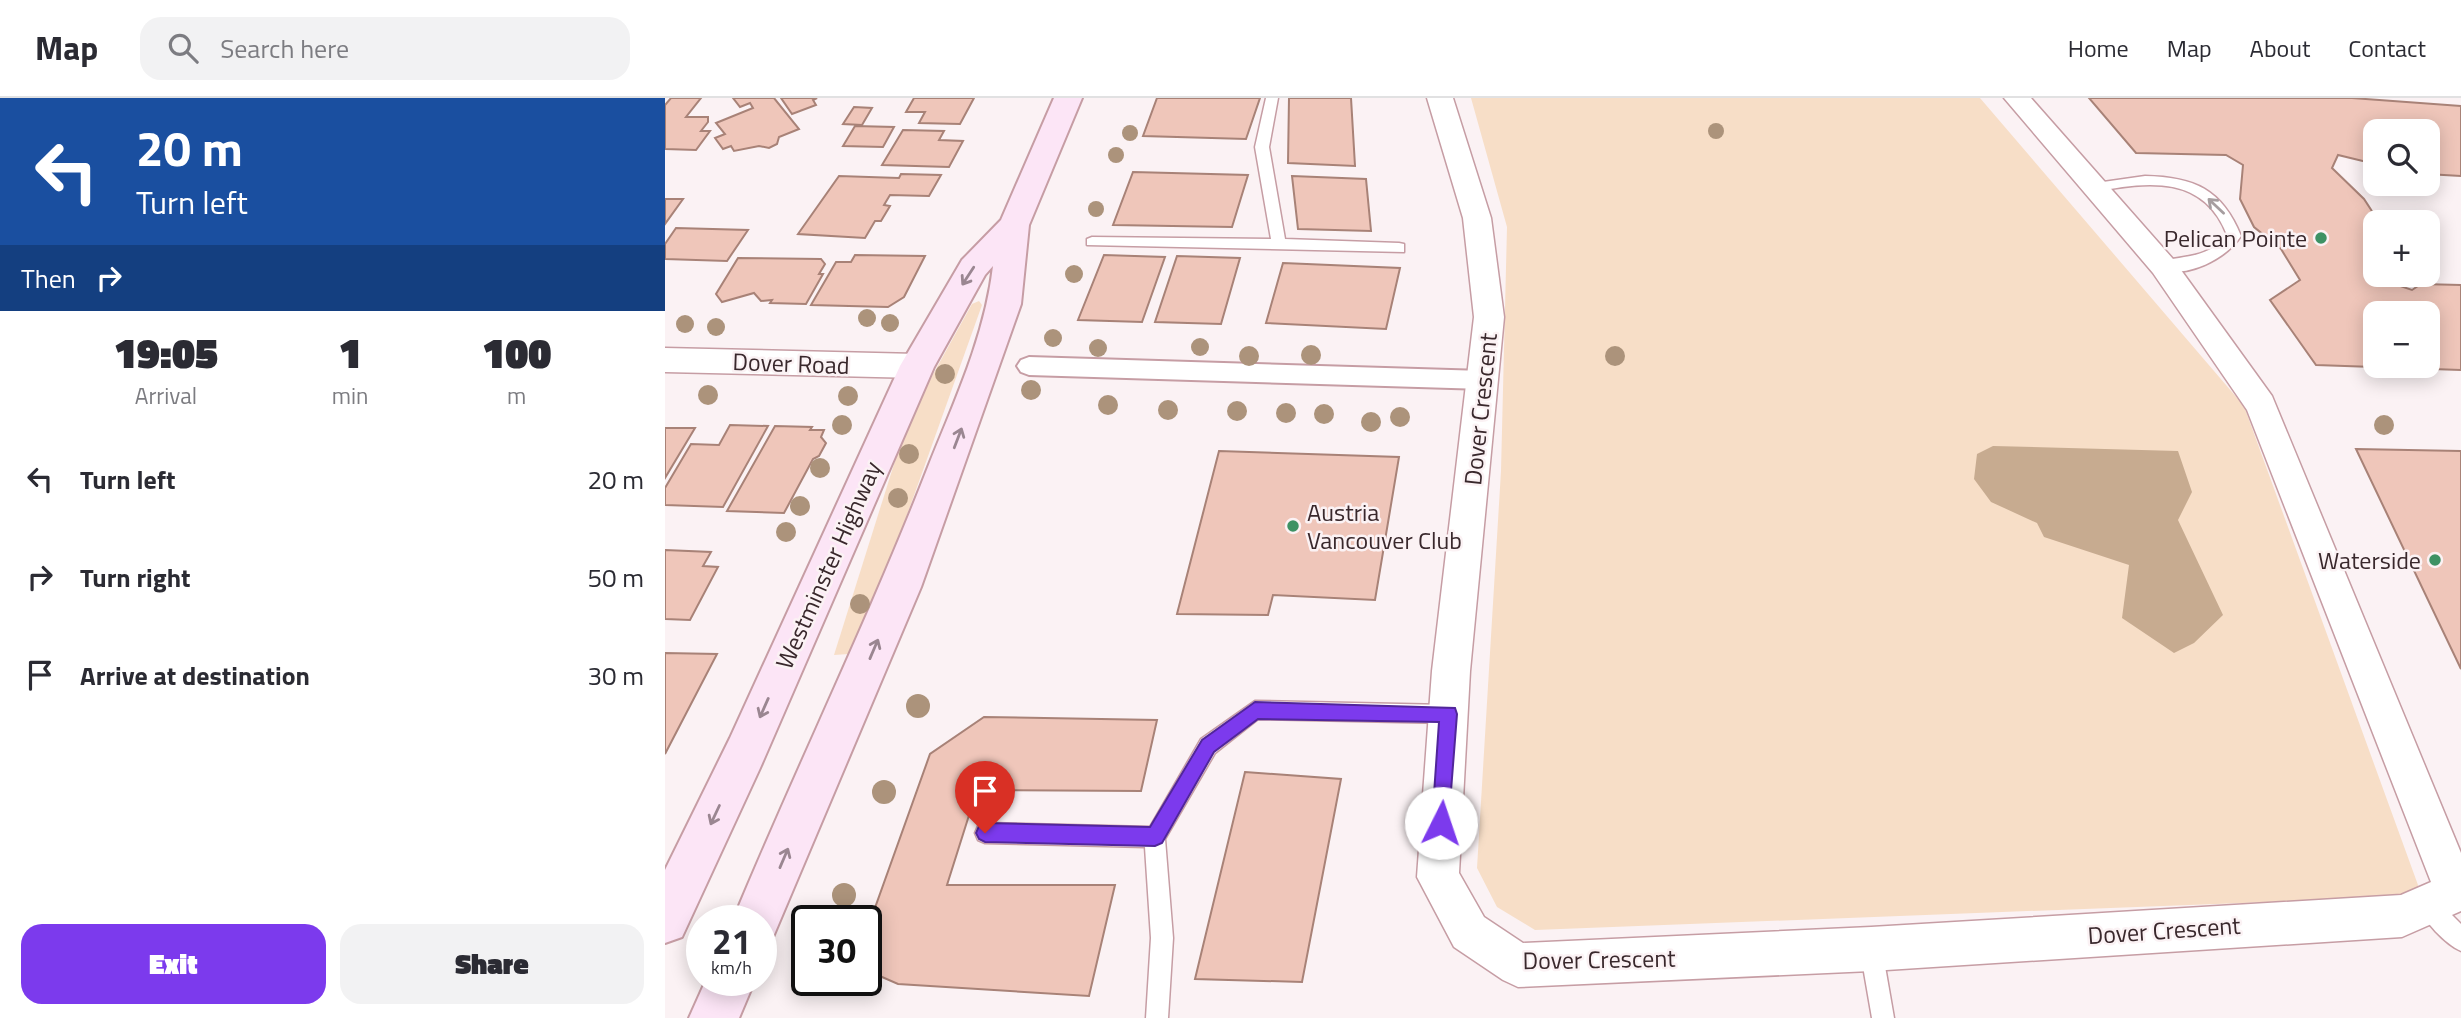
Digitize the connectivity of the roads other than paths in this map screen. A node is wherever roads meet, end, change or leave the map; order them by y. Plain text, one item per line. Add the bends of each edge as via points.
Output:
1 (1068, 98) edge
2 (1272, 98) edge
3 (1440, 98) edge
4 (2017, 98) edge
5 (2094, 187) junction
6 (1014, 225) junction
7 (1092, 242) dead end
8 (1279, 244) junction
9 (1399, 248) dead end
10 (2163, 266) junction
11 (665, 360) edge
12 (916, 366) junction
13 (1028, 366) dead end
14 (1484, 380) junction
15 (1448, 714) junction
16 (985, 833) dead end
17 (1155, 837) junction
18 (2442, 898) junction
19 (763, 905) edge
20 (665, 920) edge
21 (2461, 940) edge
22 (1871, 949) junction
23 (724, 996) edge
24 (714, 1018) edge
25 (1157, 1018) edge
26 (1883, 1018) edge

1 - 6 main road, Westminster Highway
2 - 8 lane via 1262,147
3 - 14 street, Dover Crescent via 1478,218 1489,317
4 - 5 street
5 - 10 street
10 -> 5 lane via 2221,254 2234,236 2223,210 2195,189 2167,180 2127,180
6 -> 12 main road, Westminster Highway via 973,268
19 -> 6 main road, Westminster Highway via 901,587 984,368 1005,304
7 - 8 lane
8 - 9 lane
10 - 18 street via 2261,405
11 - 12 street, Dover Road
12 -> 20 main road, Westminster Highway via 745,753
13 - 14 street
14 - 15 street, Dover Crescent
15 - 17 lane via 1255,710 1208,746
15 - 22 street, Dover Crescent via 1438,877 1469,933 1518,965
16 - 17 lane
17 - 25 lane via 1162,938
18 - 21 lane
18 - 22 street, Dover Crescent via 2402,916
22 - 26 lane
23 - 24 main road

